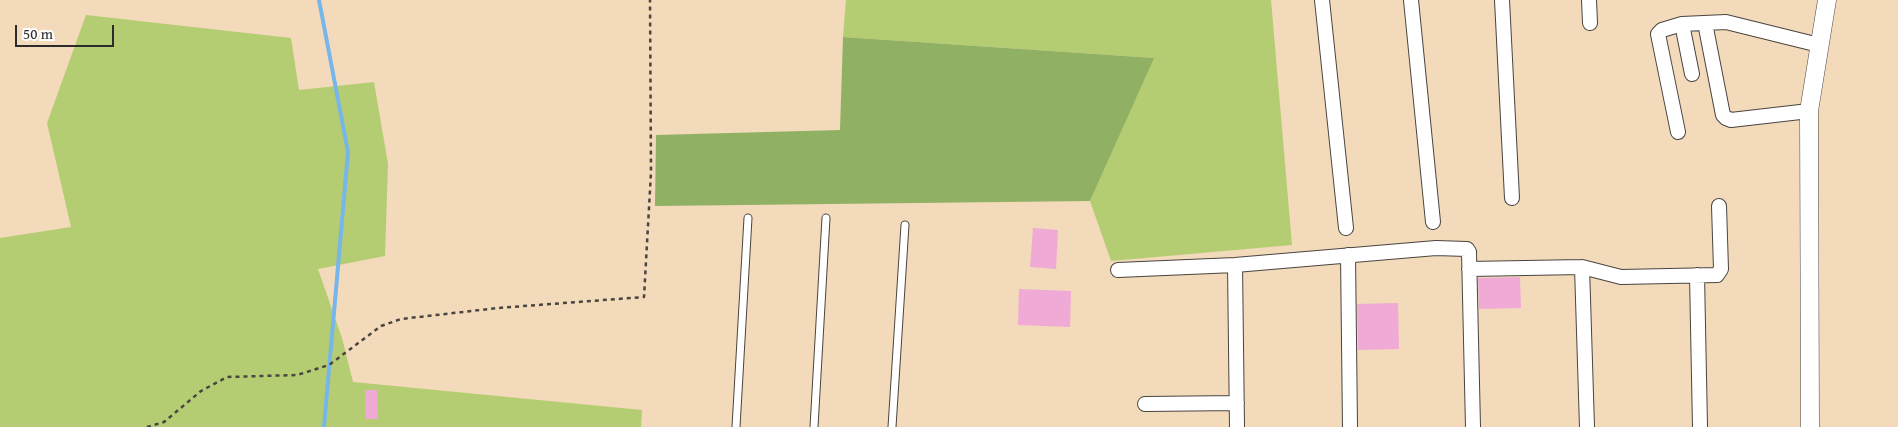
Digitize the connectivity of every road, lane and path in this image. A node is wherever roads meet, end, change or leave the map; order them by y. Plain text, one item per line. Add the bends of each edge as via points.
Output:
1 (650, 0) edge
2 (1322, 0) edge
3 (1411, 0) edge
4 (1502, 0) edge
5 (1589, 0) edge
6 (1827, 0) edge
7 (1590, 23) dead end
8 (1706, 23) junction
9 (1682, 24) junction
10 (1819, 45) junction
11 (1692, 74) dead end
12 (1809, 111) junction
13 (1678, 132) dead end
14 (1512, 198) dead end
15 (1719, 206) dead end
16 (748, 218) dead end
17 (826, 218) dead end
18 (1433, 222) dead end
19 (904, 225) dead end
20 (1346, 228) dead end
21 (1348, 255) junction
22 (1235, 265) junction
23 (1582, 268) junction
24 (1469, 269) junction
25 (1118, 270) dead end
26 (1698, 275) junction
27 (1237, 403) junction
28 (1145, 404) dead end
29 (147, 427) edge
30 (736, 427) edge
31 (814, 427) edge
32 (892, 427) edge
33 (1237, 427) edge
34 (1350, 427) edge
35 (1473, 427) edge
36 (1586, 427) edge
37 (1700, 427) edge
38 (1810, 427) edge

1 - 29 path via 651,172 644,297 401,319 381,326 329,365 297,375 227,377 201,391 164,422
2 - 20 street
3 - 18 street
4 - 14 street
5 - 7 street
6 - 10 street
8 - 9 street
8 - 10 street via 1726,22
8 - 12 street via 1726,118
9 - 11 street
9 - 13 street via 1658,34
10 - 12 street
12 - 38 street
15 - 26 street via 1720,273
16 - 30 lane
17 - 31 lane
19 - 32 lane
21 - 22 street
21 - 24 street via 1463,247 1470,252
21 - 34 street
22 - 25 street
22 - 27 street
23 - 24 street
23 - 26 street via 1621,277
23 - 36 street
24 - 35 street
26 - 37 street
27 - 28 street
27 - 33 street

